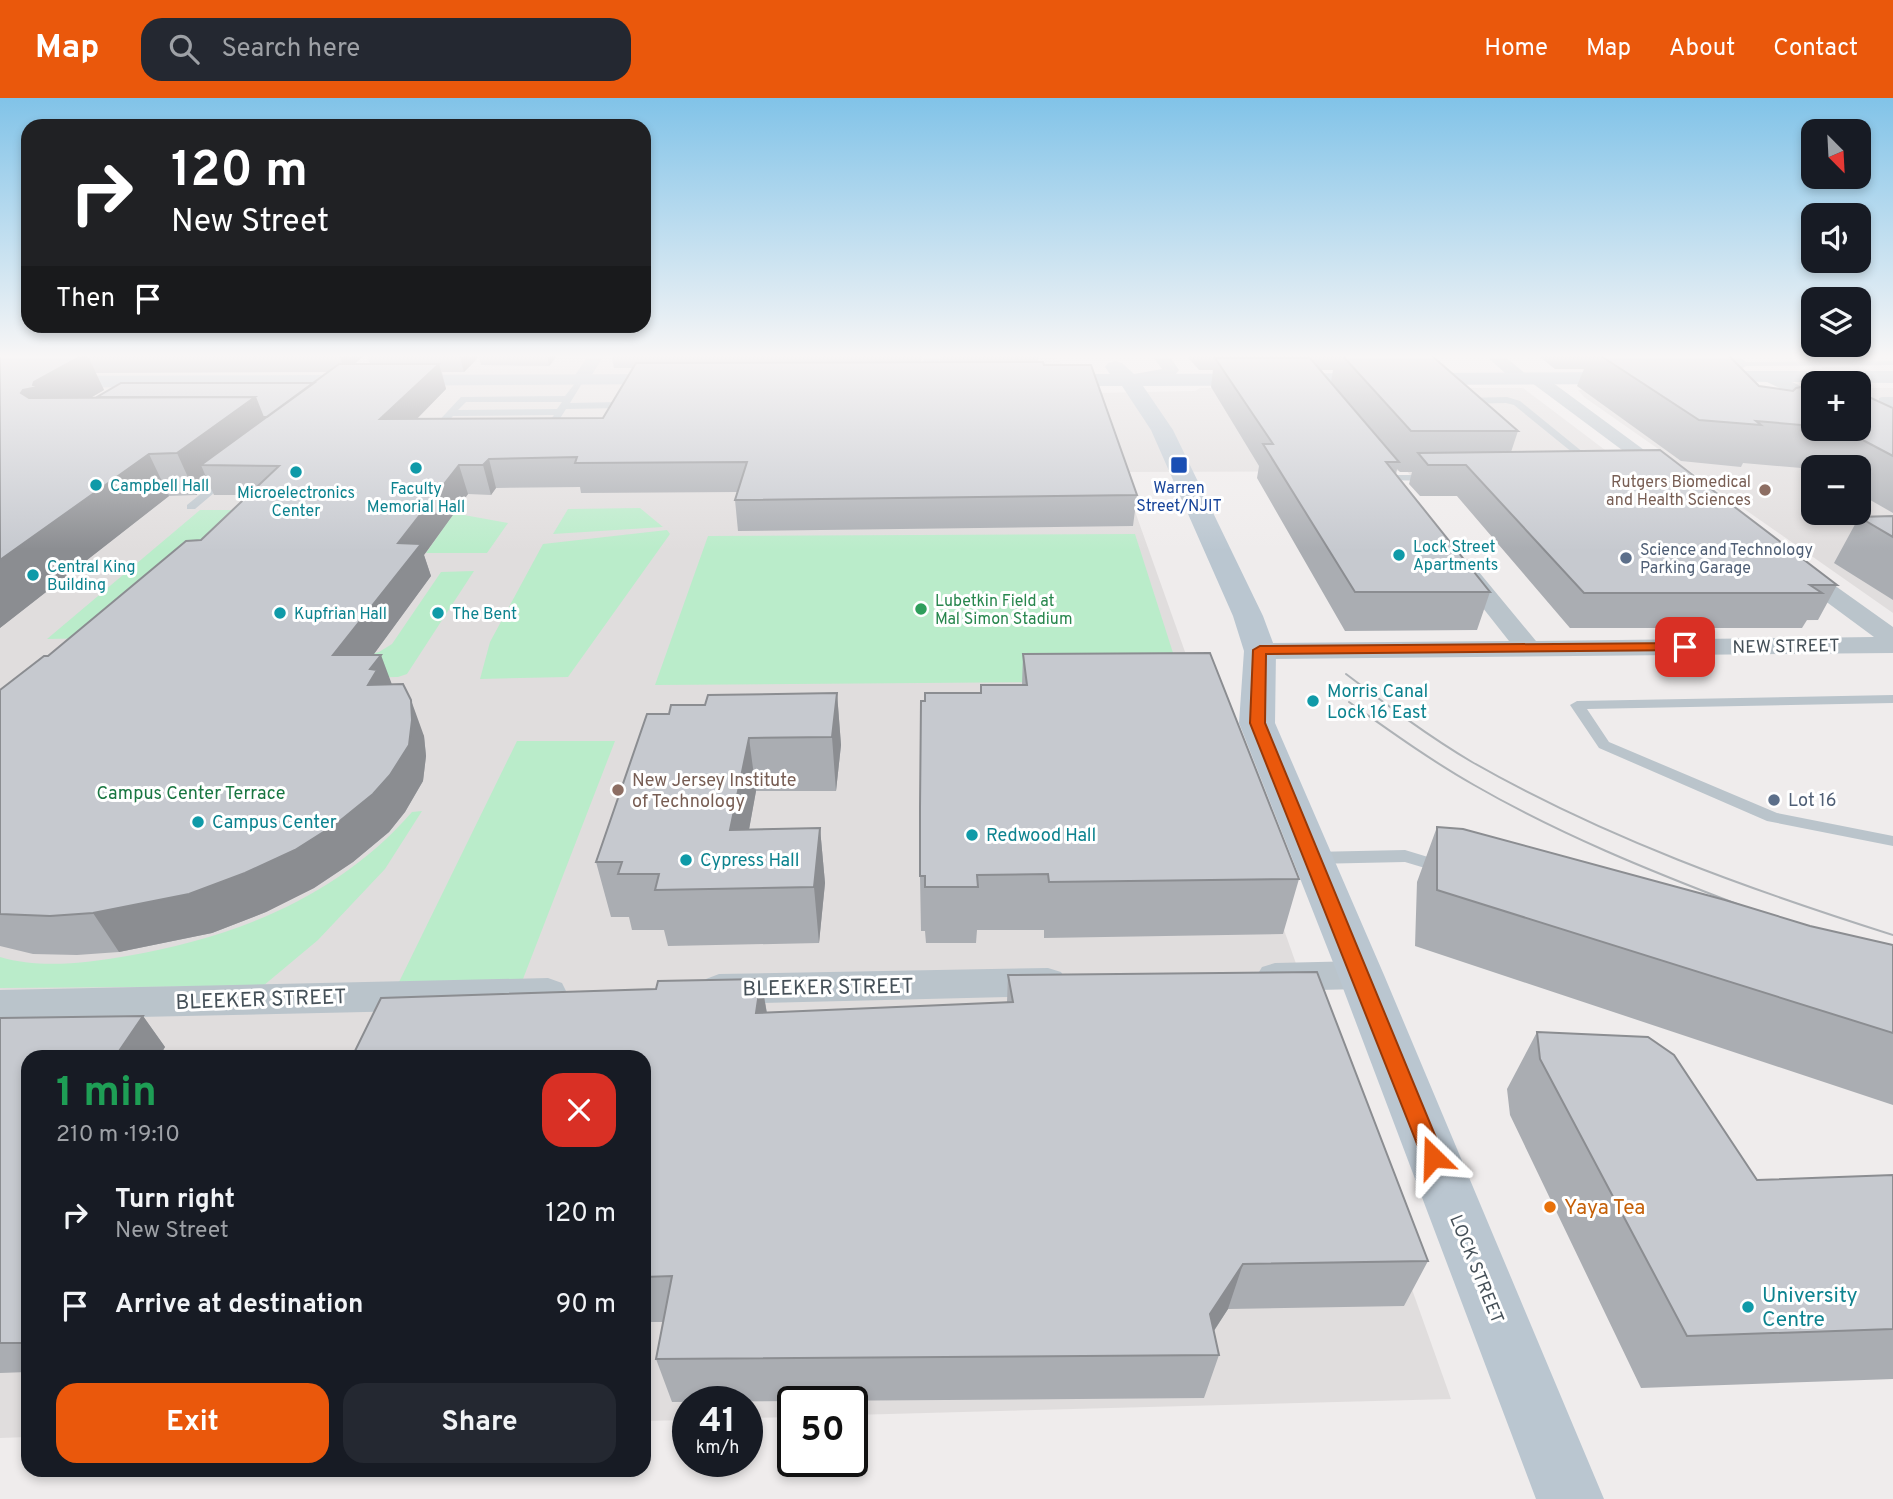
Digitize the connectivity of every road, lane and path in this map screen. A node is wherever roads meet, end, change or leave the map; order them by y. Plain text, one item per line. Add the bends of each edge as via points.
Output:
1 (446, 419) edge
2 (555, 419) edge
3 (1156, 419) edge
4 (1536, 419) edge
5 (1588, 419) edge
6 (451, 427) edge
7 (529, 427) edge
8 (1374, 457) edge
9 (1587, 466) edge
10 (1636, 469) edge
11 (1660, 469) junction
12 (237, 471) edge
13 (1391, 478) junction
14 (1437, 478) edge
15 (1682, 485) edge
16 (1410, 502) edge
17 (191, 507) dead end
18 (1444, 544) edge
19 (1782, 558) edge
20 (1893, 639) edge
21 (1893, 645) edge
22 (1529, 649) junction
23 (1260, 650) junction
24 (1893, 699) edge
25 (1893, 841) edge
26 (1312, 858) junction
27 (1457, 871) edge
28 (1361, 975) junction
29 (1244, 978) edge
30 (1079, 981) edge
31 (682, 990) edge
32 (588, 992) edge
33 (0, 1005) edge
34 (1570, 1499) edge

1 - 6 lane via 438,427
2 - 7 lane via 551,426
3 - 23 main road, LOCK STREET via 1179,461
4 - 9 lane
5 - 11 street
8 - 13 street
10 - 11 lane
11 - 15 street
12 - 17 lane
13 - 14 lane
13 - 16 street
18 - 22 street
19 - 20 street
21 - 22 street, NEW STREET
22 - 23 street, NEW STREET
23 - 26 main road, LOCK STREET via 1257,723
24 - 25 lane via 1577,705 1604,745 1773,817
26 - 27 lane via 1405,856
26 - 28 main road, LOCK STREET
28 - 29 street
28 - 34 main road, LOCK STREET
30 - 31 street, BLEEKER STREET
32 - 33 street, BLEEKER STREET

